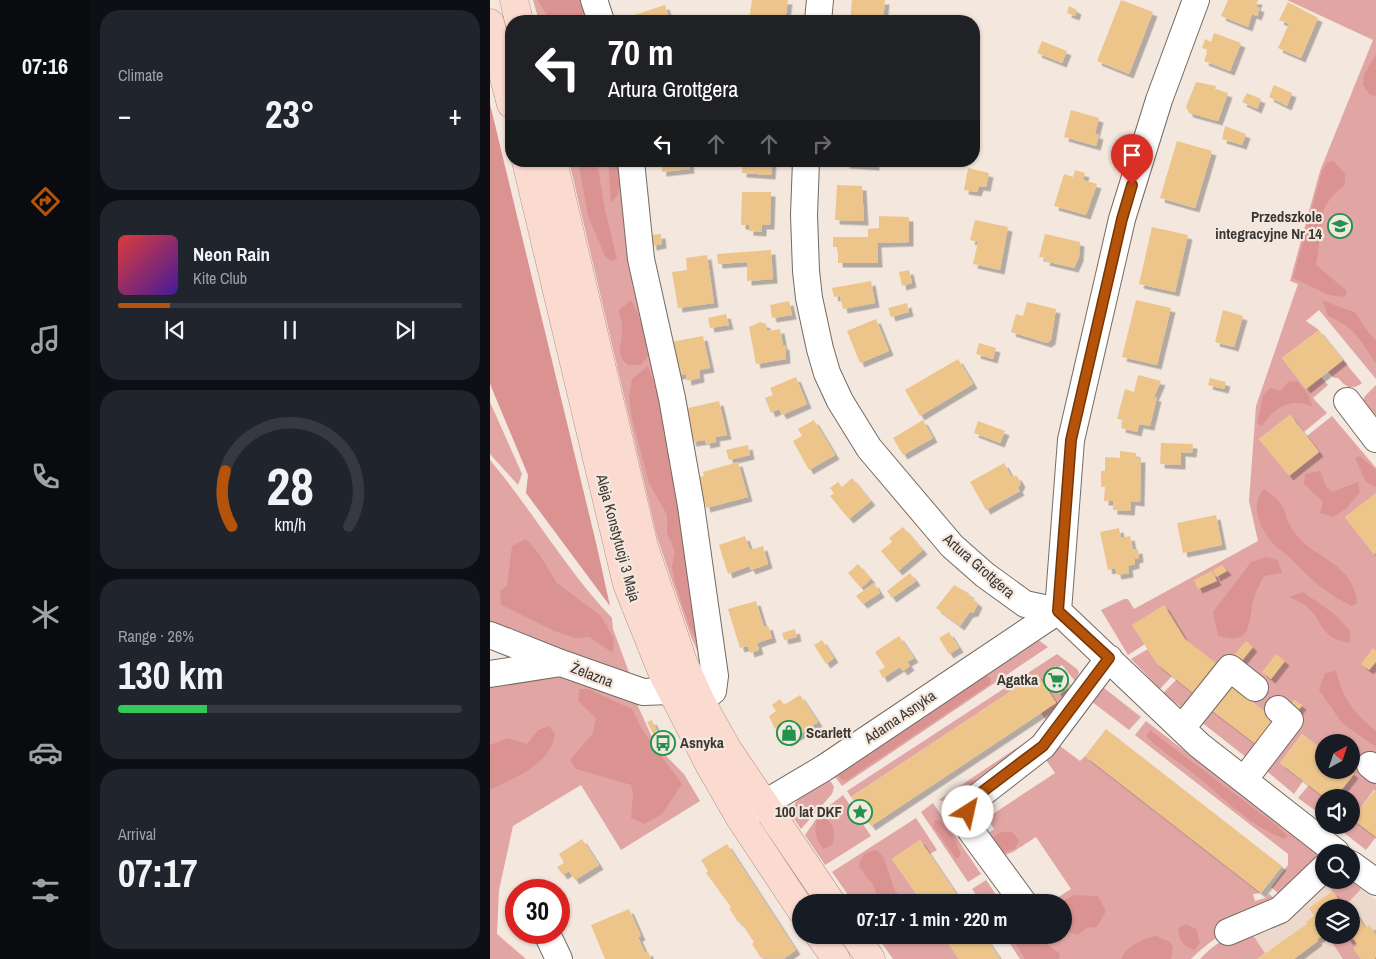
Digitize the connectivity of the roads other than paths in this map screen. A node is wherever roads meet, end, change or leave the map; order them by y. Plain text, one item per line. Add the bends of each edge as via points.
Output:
1 (514, 0) edge
2 (594, 0) edge
3 (820, 0) edge
4 (1196, 0) edge
5 (518, 15) edge
6 (599, 15) edge
7 (819, 15) edge
8 (490, 22) edge
9 (505, 81) edge
10 (527, 167) edge
11 (554, 167) edge
12 (632, 167) edge
13 (806, 167) edge
14 (1347, 401) dead end
15 (1376, 439) edge
16 (1058, 611) junction
17 (490, 635) edge
18 (1109, 658) junction
19 (562, 663) junction
20 (490, 674) edge
21 (1255, 688) dead end
22 (688, 691) junction
23 (1278, 709) dead end
24 (1182, 728) junction
25 (1244, 780) junction
26 (763, 804) junction
27 (740, 818) junction
28 (1326, 844) edge
29 (1360, 870) edge
30 (1315, 877) edge
31 (1376, 882) edge
32 (825, 894) edge
33 (1017, 894) edge
34 (792, 896) edge
35 (1228, 932) dead end
36 (825, 944) edge
37 (860, 944) edge
38 (836, 959) edge
39 (871, 959) edge

1 - 5 main road
2 - 6 street
3 - 7 street
4 - 16 street via 1159,100 1122,219 1073,430
8 - 9 main road
10 - 22 main road, Aleja Konstytucji 3 Maja via 627,584
11 - 22 main road, Aleja Konstytucji 3 Maja via 644,547
12 - 22 street via 641,259 691,506 715,676 713,691
13 - 16 street, Artura Grottgera via 804,214 809,298 827,373 840,401 869,448 952,546 1025,604
14 - 15 street
16 - 18 street
16 - 26 street, Adama Asnyka via 824,768
17 - 19 street
18 - 24 street
18 - 33 street via 1043,746 971,802 968,822 971,831
19 - 20 street, Żelazna
19 - 22 street, Żelazna via 636,691
21 - 24 street via 1230,668
22 - 26 main road, Aleja Konstytucji 3 Maja
22 - 27 main road, Aleja Konstytucji 3 Maja via 710,766
23 - 25 street via 1290,720
24 - 25 street
25 - 28 street
26 - 27 street, Adama Asnyka
26 - 32 main road, Aleja Konstytucji 3 Maja
27 - 34 main road, Aleja Konstytucji 3 Maja
29 - 31 street
30 - 35 street via 1280,910
36 - 38 main road
37 - 39 main road

